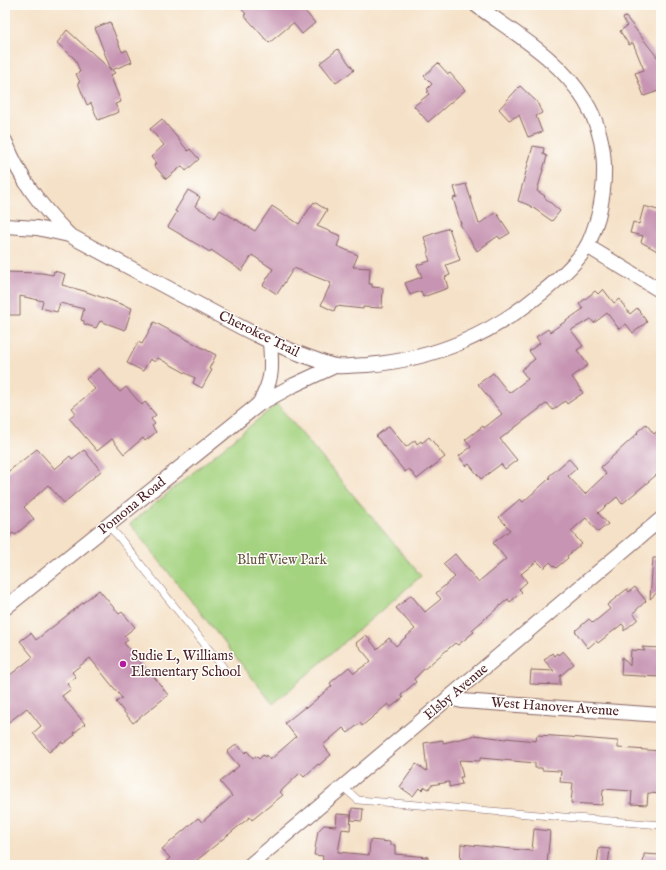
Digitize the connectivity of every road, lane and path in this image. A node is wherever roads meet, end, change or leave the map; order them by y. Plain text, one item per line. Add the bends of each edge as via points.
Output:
1 (476, 5) edge
2 (5, 141) edge
3 (5, 226) edge
4 (70, 235) junction
5 (587, 246) junction
6 (661, 291) edge
7 (270, 342) junction
8 (335, 366) junction
9 (259, 404) junction
10 (661, 519) edge
11 (108, 526) junction
12 (5, 608) edge
13 (223, 667) dead end
14 (449, 698) junction
15 (661, 715) edge
16 (343, 787) junction
17 (661, 825) edge
18 (250, 865) edge

1 - 5 street, Cherokee Trail via 556,64 586,102 603,149 605,174 596,224
2 - 4 street, Cherokee Trail via 33,194
3 - 4 street, Cherokee Trail via 37,228
4 - 7 street, Cherokee Trail
5 - 6 street
5 - 8 street, Cherokee Trail via 556,282 511,316 482,333 425,356 376,364
7 - 8 street, Cherokee Trail
7 - 9 street, Pomona Road via 272,368 268,389
8 - 9 street, Pomona Road
9 - 11 street, Pomona Road
10 - 14 street, Elsby Avenue
11 - 12 street, Pomona Road
11 - 13 lane
14 - 15 street, West Hanover Avenue
14 - 16 street, Elsby Avenue
16 - 17 lane via 358,800
16 - 18 street, Elsby Avenue

